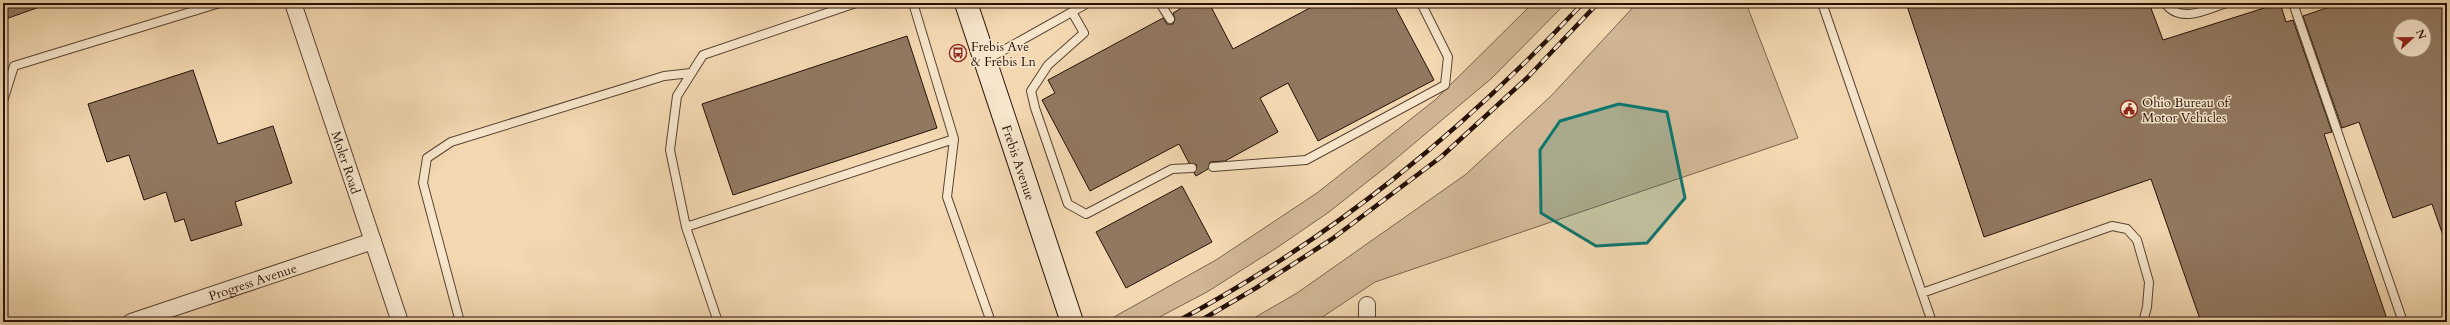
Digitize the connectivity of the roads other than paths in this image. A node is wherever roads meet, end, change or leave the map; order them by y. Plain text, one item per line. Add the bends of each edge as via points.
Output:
1 (220, 3) edge
2 (293, 3) edge
3 (856, 3) edge
4 (913, 3) edge
5 (966, 3) edge
6 (1088, 3) edge
7 (1160, 3) edge
8 (1421, 3) edge
9 (1822, 3) edge
10 (2165, 3) edge
11 (2226, 3) edge
12 (2292, 3) edge
13 (1072, 12) junction
14 (1170, 19) dead end
15 (984, 60) junction
16 (691, 73) junction
17 (3, 101) edge
18 (954, 139) junction
19 (1213, 167) dead end
20 (1192, 168) dead end
21 (686, 227) junction
22 (373, 241) junction
23 (1922, 293) junction
24 (1367, 306) dead end
25 (131, 322) edge
26 (400, 322) edge
27 (460, 322) edge
28 (718, 322) edge
29 (991, 322) edge
30 (1072, 322) edge
31 (1367, 322) edge
32 (1932, 322) edge
33 (2143, 322) edge
34 (2403, 322) edge

1 - 17 lane via 14,66
2 - 22 street, Moler Road
3 - 16 lane via 703,55
4 - 18 lane
5 - 15 main road, Frebis Avenue
6 - 13 lane
7 - 14 lane
8 - 19 lane via 1448,58 1445,85 1306,160
9 - 23 lane
10 - 11 lane via 2169,9 2183,15
12 - 34 lane
13 - 15 lane
13 - 20 lane via 1084,33 1048,65 1031,91 1068,204 1086,214 1172,170
15 - 30 main road, Frebis Avenue
16 - 21 lane via 677,96 670,150
16 - 27 lane via 664,76 451,142 427,158 423,183
18 - 21 lane
18 - 29 lane via 948,197
21 - 28 lane
22 - 25 street, Progress Avenue
22 - 26 street, Moler Road
23 - 32 lane
23 - 33 lane via 2112,226 2127,229 2137,240 2149,282
24 - 31 street

